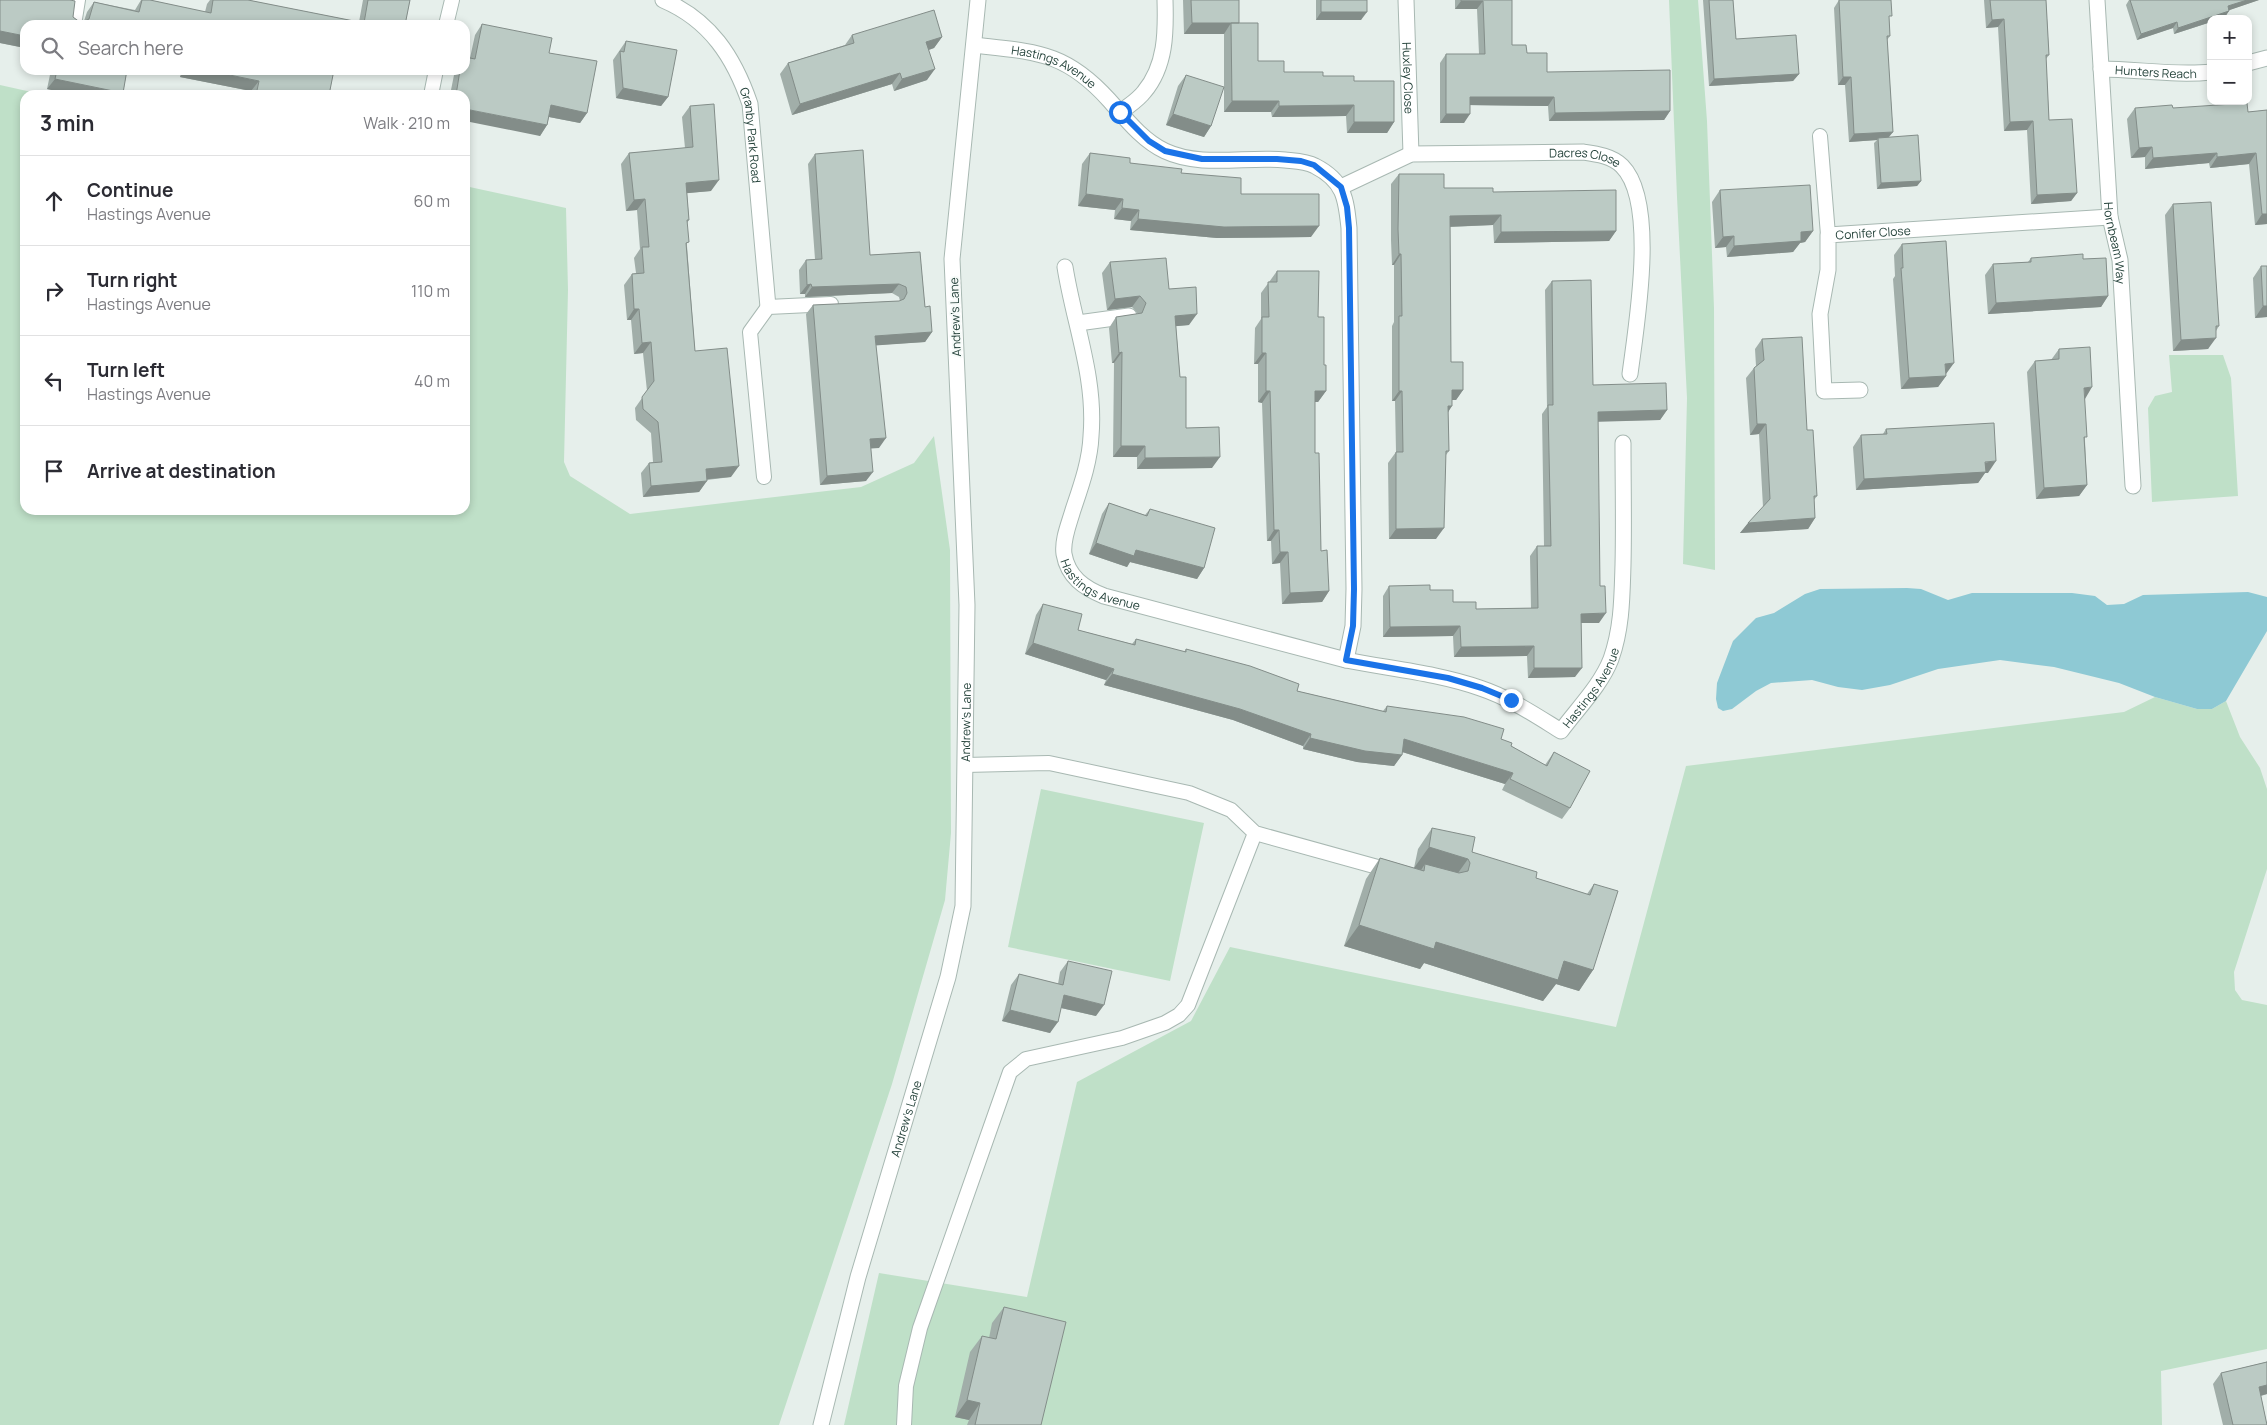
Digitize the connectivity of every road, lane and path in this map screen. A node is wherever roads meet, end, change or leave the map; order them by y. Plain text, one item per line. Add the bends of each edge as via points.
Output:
1 (78, 0) edge
2 (452, 0) edge
3 (663, 0) edge
4 (978, 0) edge
5 (1165, 0) edge
6 (1406, 0) edge
7 (2097, 0) edge
8 (75, 20) edge
9 (447, 20) edge
10 (974, 45) junction
11 (2267, 58) edge
12 (2252, 62) edge
13 (2100, 69) junction
14 (2207, 72) edge
15 (435, 75) edge
16 (432, 90) edge
17 (1120, 112) junction
18 (1820, 136) dead end
19 (1411, 154) junction
20 (1341, 187) junction
21 (2110, 217) junction
22 (1828, 235) junction
23 (1065, 267) dead end
24 (844, 304) edge
25 (768, 307) junction
26 (1129, 316) edge
27 (1078, 323) junction
28 (1630, 374) dead end
29 (1860, 390) dead end
30 (1623, 443) dead end
31 (764, 477) dead end
32 (2133, 486) dead end
33 (1346, 660) junction
34 (965, 765) junction
35 (1255, 833) junction
36 (1401, 873) edge
37 (821, 1425) edge
38 (904, 1425) edge

1 - 8 lane
2 - 9 lane
3 - 25 street, Granby Park Road via 682,8 710,30 742,80 750,104
4 - 10 street, Andrew's Lane
5 - 17 street via 1164,49 1158,66 1144,93
6 - 19 street, Huxley Close
7 - 13 street, Hornbeam Way
10 - 17 street, Hastings Avenue via 1028,51 1073,66
10 - 34 street, Andrew's Lane via 952,259 967,605
11 - 12 street
13 - 14 street, Hunters Reach
13 - 21 street, Hornbeam Way
15 - 16 lane
17 - 20 street, Hastings Avenue via 1149,141 1165,151 1202,159 1301,161 1314,165
18 - 22 lane
19 - 20 street, Dacres Close
19 - 28 street, Dacres Close via 1583,152 1600,154 1623,167 1637,200 1641,230 1642,270
20 - 33 street via 1349,228 1353,560 1353,626
21 - 22 street, Conifer Close
21 - 32 street, Hornbeam Way via 2120,260
22 - 29 street, Conifer Close via 1828,270 1820,314 1824,391
23 - 27 street, Hastings Avenue
24 - 25 lane
25 - 31 lane via 750,332
26 - 27 street
27 - 33 street, Hastings Avenue via 1090,381 1092,437 1066,536 1066,564 1074,578 1087,589 1104,596
30 - 33 street, Hastings Avenue via 1622,610 1618,632 1610,660 1598,681 1561,731 1511,700 1482,688 1448,678
34 - 35 lane via 1049,763 1189,793 1231,810
34 - 37 street, Andrew's Lane via 963,906 948,977 858,1277
35 - 36 lane
35 - 38 lane via 1188,1005 1179,1015 1122,1038 1026,1059 1010,1072 920,1328 906,1386

